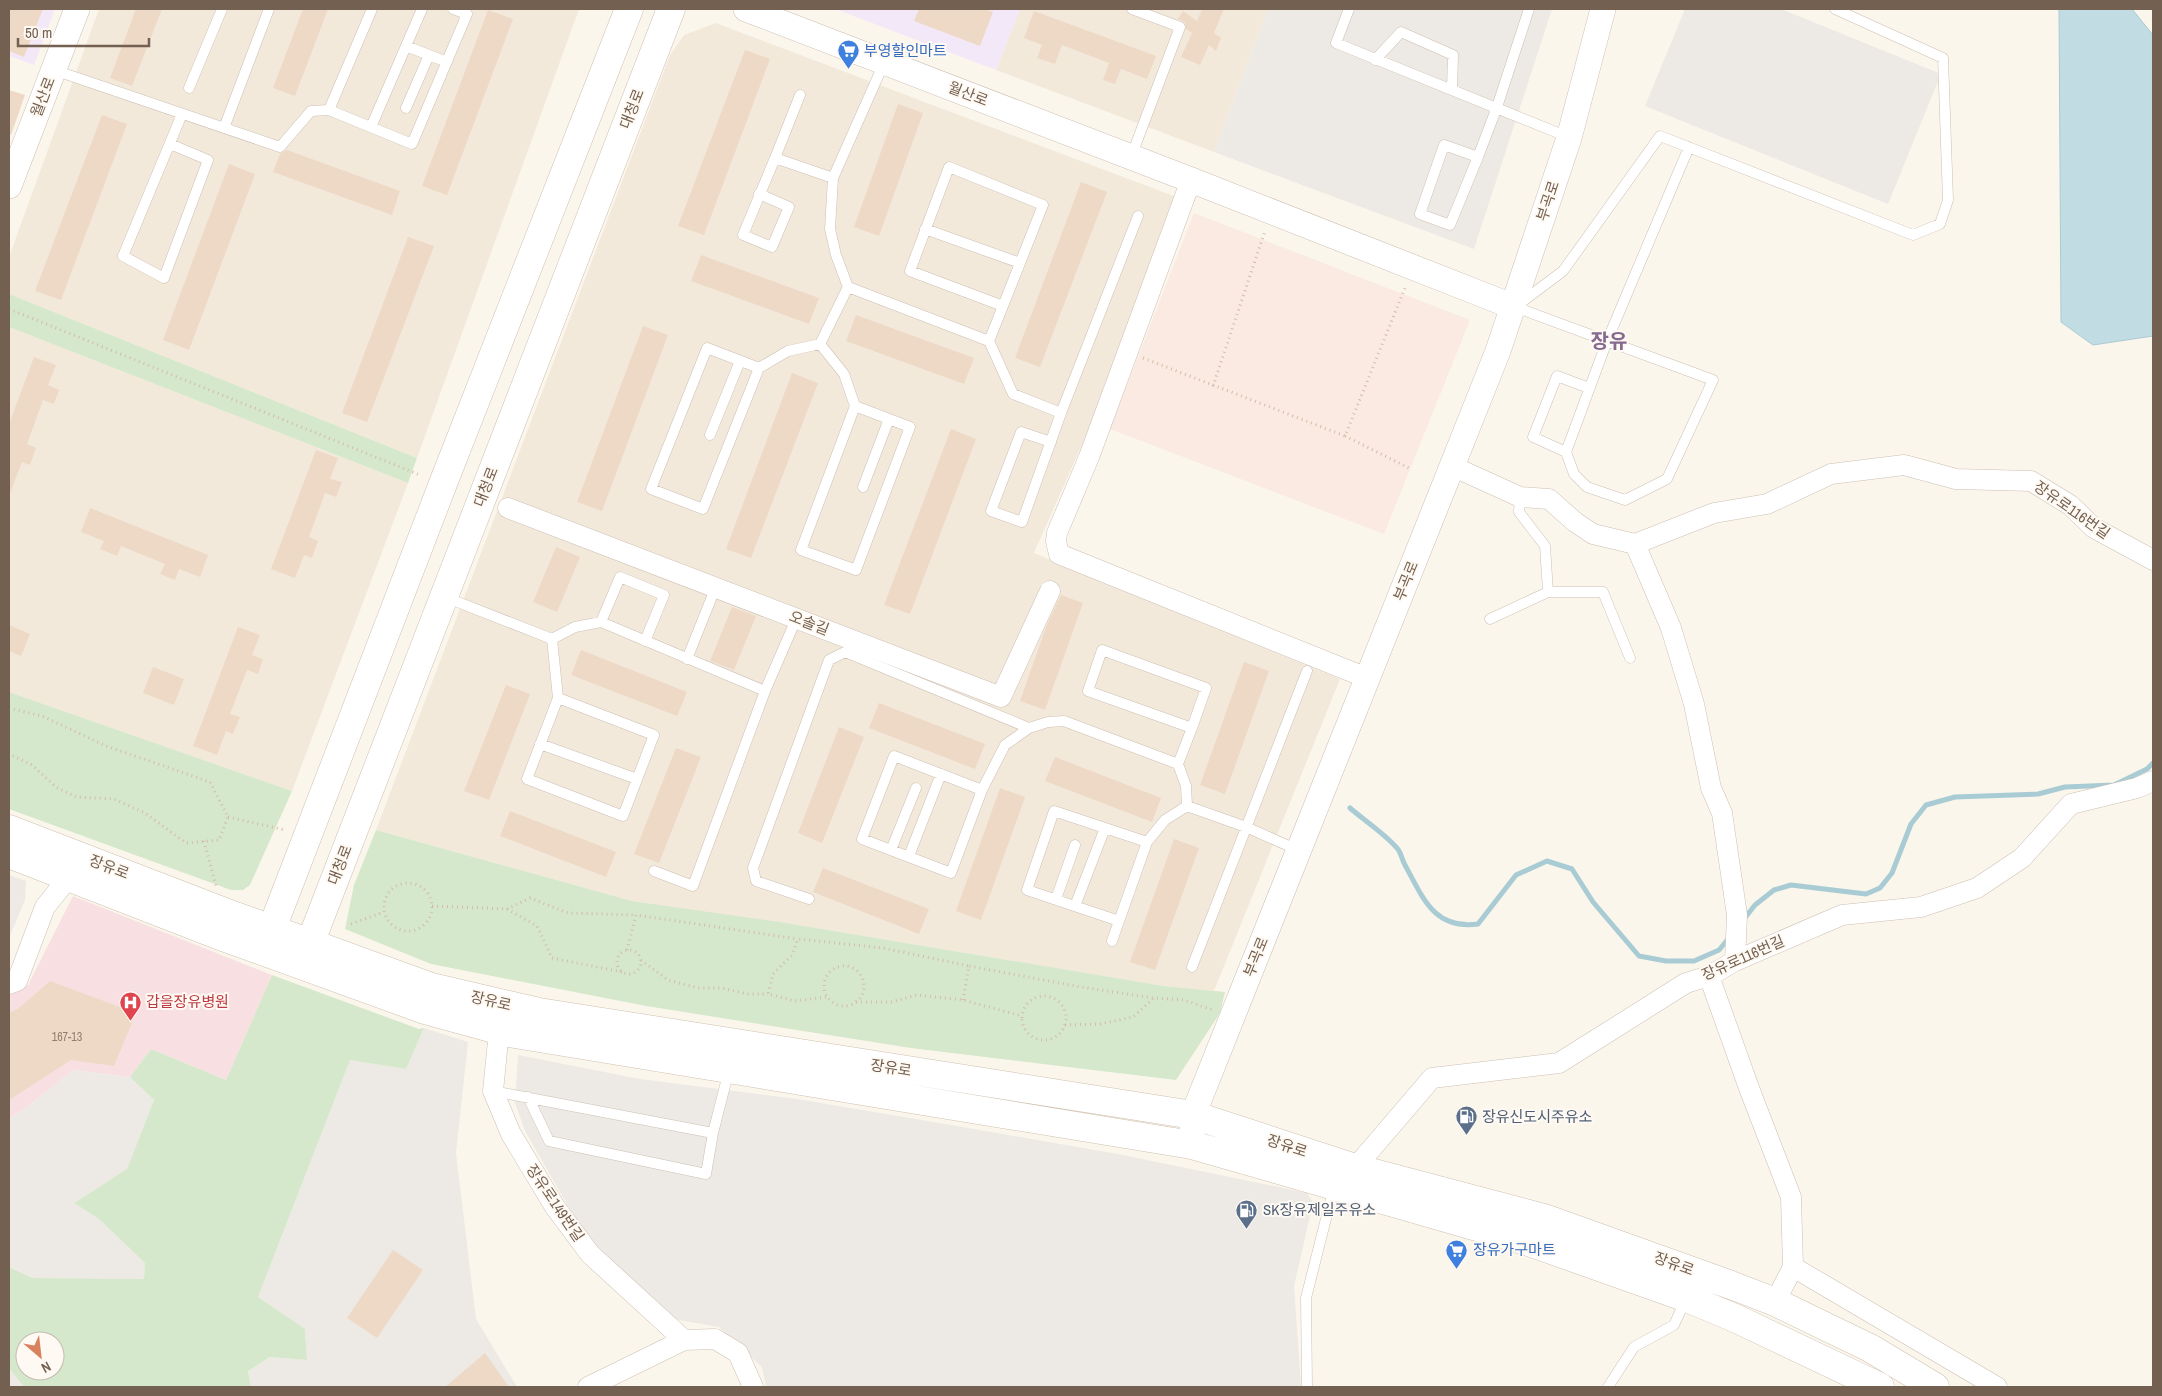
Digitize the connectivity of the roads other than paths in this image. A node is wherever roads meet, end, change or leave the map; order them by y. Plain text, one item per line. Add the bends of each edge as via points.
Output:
1 (77, 9) edge
2 (222, 9) edge
3 (269, 9) edge
4 (372, 9) edge
5 (422, 9) edge
6 (453, 9) edge
7 (629, 9) edge
8 (671, 9) edge
9 (746, 9) edge
10 (1132, 9) edge
11 (1349, 9) edge
12 (1528, 9) edge
13 (1603, 9) edge
14 (1835, 9) edge
15 (406, 46) junction
16 (429, 55) junction
17 (1375, 60) junction
18 (447, 62) junction
19 (884, 62) junction
20 (54, 70) junction
21 (189, 88) dead end
22 (1452, 89) junction
23 (800, 95) dead end
24 (1497, 107) junction
25 (406, 108) dead end
26 (329, 110) junction
27 (182, 114) junction
28 (224, 128) junction
29 (371, 128) junction
30 (1569, 138) junction
31 (170, 144) junction
32 (1689, 147) junction
33 (1478, 156) junction
34 (1131, 157) junction
35 (776, 158) junction
36 (833, 178) junction
37 (1191, 180) junction
38 (9, 186) edge
39 (759, 194) junction
40 (1138, 216) dead end
41 (925, 229) junction
42 (1020, 263) junction
43 (848, 286) junction
44 (1003, 306) junction
45 (1514, 307) junction
46 (989, 341) junction
47 (1607, 341) junction
48 (820, 344) junction
49 (740, 361) junction
50 (759, 368) junction
51 (1589, 388) junction
52 (855, 406) junction
53 (1061, 413) junction
54 (889, 419) junction
55 (710, 435) dead end
56 (1051, 442) junction
57 (1566, 452) junction
58 (1452, 466) junction
59 (863, 487) dead end
60 (1520, 497) junction
61 (508, 508) dead end
62 (1635, 544) junction
63 (2153, 560) edge
64 (1050, 591) dead end
65 (1548, 592) junction
66 (713, 594) dead end
67 (444, 596) junction
68 (1490, 619) dead end
69 (600, 622) junction
70 (794, 624) dead end
71 (552, 639) junction
72 (645, 641) junction
73 (1630, 658) dead end
74 (687, 659) junction
75 (1307, 671) dead end
76 (1367, 678) junction
77 (765, 691) junction
78 (558, 698) junction
79 (1029, 728) junction
80 (1192, 728) junction
81 (540, 744) junction
82 (1178, 764) junction
83 (941, 774) junction
84 (637, 779) junction
85 (2153, 781) edge
86 (916, 788) dead end
87 (982, 790) junction
88 (1187, 806) junction
89 (1246, 827) junction
90 (1105, 828) junction
91 (9, 829) edge
92 (1147, 842) junction
93 (1076, 845) dead end
94 (891, 850) junction
95 (1298, 851) junction
96 (9, 854) edge
97 (909, 856) junction
98 (654, 871) dead end
99 (69, 877) junction
100 (809, 899) dead end
101 (1056, 900) junction
102 (1075, 906) junction
103 (1119, 921) junction
104 (268, 940) junction
105 (1112, 941) dead end
106 (306, 954) junction
107 (1735, 961) junction
108 (1192, 967) dead end
109 (1709, 976) junction
110 (9, 984) edge
111 (499, 1031) junction
112 (729, 1069) junction
113 (493, 1091) junction
114 (528, 1098) junction
115 (1193, 1116) junction
116 (713, 1133) junction
117 (1192, 1145) junction
118 (1344, 1177) junction
119 (1792, 1267) junction
120 (1687, 1298) junction
121 (1775, 1302) junction
122 (684, 1340) junction
123 (588, 1387) edge
124 (753, 1387) edge
125 (1307, 1387) edge
126 (1608, 1387) edge
127 (1880, 1387) edge
128 (1935, 1387) edge
129 (1997, 1387) edge

1 - 20 street, 월산로
2 - 21 lane
3 - 28 lane
4 - 26 lane
5 - 15 lane
6 - 18 lane via 467,14
7 - 104 main road
8 - 67 main road, 대청로
9 - 19 street, 월산로
10 - 34 lane via 1180,27
11 - 17 lane via 1336,43
12 - 24 lane
13 - 30 street, 부곡로
14 - 32 lane via 1943,58 1948,200 1940,224 1913,235
15 - 16 lane
15 - 29 lane
16 - 18 lane
16 - 25 lane
17 - 22 lane
17 - 22 lane via 1401,32 1453,55
18 - 29 lane via 412,144
19 - 34 street, 월산로
19 - 36 lane
20 - 27 lane
20 - 38 street, 월산로
22 - 24 lane
23 - 35 lane
24 - 30 lane
24 - 33 lane
26 - 28 lane via 311,111 280,148
26 - 29 lane
27 - 28 lane
27 - 31 lane
30 - 45 street, 부곡로
31 - 31 lane via 123,256 164,278 208,160
32 - 45 lane via 1660,136 1563,272
32 - 47 lane
33 - 33 lane via 1450,225 1420,214 1444,145
34 - 37 street, 월산로
35 - 36 lane
35 - 39 lane
36 - 43 lane via 830,229
37 - 45 street, 월산로
37 - 76 street via 1089,457 1057,533 1059,554
39 - 39 lane via 743,235 772,247 789,207
40 - 53 lane
41 - 42 lane
41 - 42 lane via 949,167 1043,205
41 - 44 lane via 910,271
42 - 44 lane
43 - 46 lane
43 - 48 lane
44 - 46 lane
45 - 47 lane
45 - 58 street, 부곡로
46 - 53 lane via 1013,394
47 - 51 lane
47 - 57 lane via 1713,380 1667,479 1625,500 1587,487 1574,474
48 - 50 lane via 788,351
48 - 52 lane via 844,374
49 - 50 lane
49 - 50 lane via 707,348 651,489 703,510
49 - 55 lane
51 - 57 lane
51 - 57 lane via 1557,376 1533,437
52 - 54 lane
52 - 54 lane via 801,550 856,570 910,427
53 - 56 lane
54 - 59 lane
56 - 56 lane via 1022,522 992,511 1021,432
58 - 60 street
58 - 76 street, 부곡로
60 - 62 street via 1549,498 1594,534
60 - 65 lane via 1519,512 1545,546
61 - 64 street, 오솔길 via 1001,697
62 - 63 street, 장유로116번길 via 1714,513 1767,504 1831,474 1904,465 1956,479 2031,481 2070,505 2094,528
62 - 107 street via 1671,628 1694,704 1711,788 1722,813 1738,915
65 - 68 lane
65 - 73 lane via 1604,592
66 - 74 lane
67 - 71 lane
67 - 106 main road, 대청로
69 - 71 lane via 576,627
69 - 72 lane
69 - 72 lane via 620,577 664,595
70 - 77 lane
71 - 78 lane
72 - 74 lane
74 - 77 lane
75 - 89 lane
76 - 95 street, 부곡로
77 - 98 lane via 693,886
78 - 81 lane
78 - 84 lane via 654,735
79 - 82 lane via 1064,721
79 - 87 lane via 1005,746
79 - 100 lane via 845,652 829,660 753,868 756,881
80 - 80 lane via 1206,688 1102,650 1088,691
80 - 82 lane
81 - 84 lane
81 - 84 lane via 527,779 623,816
82 - 88 lane via 1186,786
83 - 87 lane
83 - 94 lane via 894,756 862,839
83 - 97 lane
85 - 107 street, 장유로116번길 via 2071,804 2022,858 1977,888 1921,907 1842,915
86 - 94 lane
87 - 97 lane via 951,873
88 - 89 lane
88 - 92 lane via 1165,820
89 - 95 lane
89 - 108 lane
90 - 92 lane
90 - 101 lane via 1054,811 1027,890
90 - 102 lane
91 - 104 main road, 장유로
92 - 103 lane
93 - 101 lane
94 - 97 lane
95 - 115 street, 부곡로
96 - 99 main road, 장유로
99 - 104 main road, 장유로
99 - 110 street via 45,907 17,981
101 - 102 lane
102 - 103 lane
103 - 105 lane
104 - 106 main road, 장유로
106 - 111 main road, 장유로 via 425,1010
106 - 115 main road, 장유로 via 539,1012
107 - 109 street, 장유로116번길
109 - 118 street, 장유로116번길 via 1686,983 1559,1063 1432,1078
109 - 119 street via 1791,1197
111 - 112 main road, 장유로
111 - 113 street, 장유로149번길
112 - 116 lane
112 - 117 main road, 장유로
113 - 114 lane
113 - 122 street, 장유로149번길 via 511,1134 555,1207 590,1254
114 - 116 lane
114 - 116 lane via 549,1141 706,1174
115 - 117 street, 부곡로
115 - 118 main road, 장유로
117 - 118 main road, 장유로
118 - 120 main road, 장유로
118 - 121 main road, 장유로 via 1544,1218
118 - 125 lane via 1306,1298
119 - 121 street
119 - 129 street
120 - 126 lane, 장유로 via 1674,1325 1634,1347
120 - 127 main road, 장유로
121 - 128 main road, 장유로 via 1870,1348
122 - 123 street
122 - 124 street via 716,1339 738,1353

